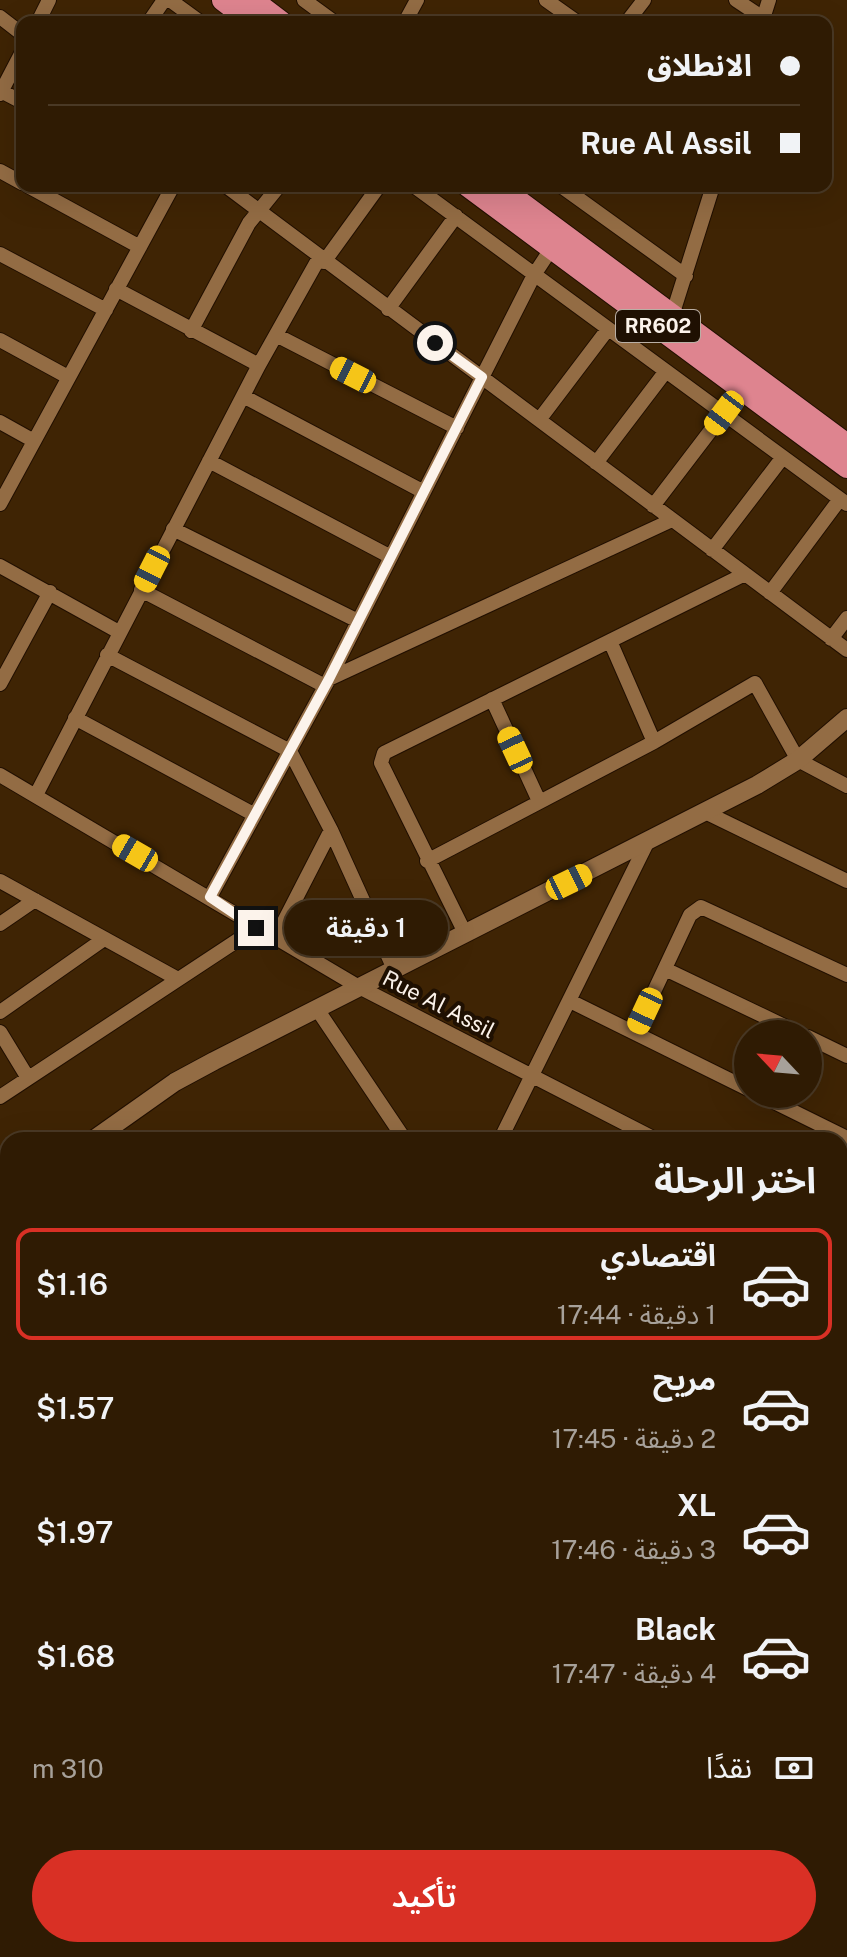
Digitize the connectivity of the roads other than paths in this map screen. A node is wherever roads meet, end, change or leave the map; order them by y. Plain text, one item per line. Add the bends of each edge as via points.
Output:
1 (167, 0) edge
2 (223, 0) edge
3 (252, 0) edge
4 (304, 0) edge
5 (546, 0) edge
6 (644, 0) edge
7 (736, 0) edge
8 (154, 16) edge
9 (191, 16) edge
10 (244, 16) edge
11 (273, 16) edge
12 (326, 16) edge
13 (569, 16) edge
14 (632, 16) edge
15 (758, 16) edge
16 (0, 17) edge
17 (16, 29) edge
18 (16, 64) edge
19 (1, 93) edge
20 (39, 192) edge
21 (170, 192) edge
22 (234, 192) edge
23 (274, 192) edge
24 (374, 192) edge
25 (422, 192) edge
26 (478, 192) edge
27 (504, 192) edge
28 (569, 192) edge
29 (711, 192) edge
30 (260, 211) junction
31 (456, 216) junction
32 (557, 241) junction
33 (140, 247) junction
34 (0, 254) edge
35 (322, 260) junction
36 (534, 275) junction
37 (686, 276) junction
38 (116, 289) junction
39 (388, 309) junction
40 (106, 310) junction
41 (672, 316) junction
42 (608, 329) junction
43 (191, 331) junction
44 (276, 335) junction
45 (0, 340) edge
46 (259, 365) junction
47 (666, 371) junction
48 (68, 377) junction
49 (482, 377) junction
50 (243, 396) junction
51 (724, 413) junction
52 (539, 420) junction
53 (0, 422) edge
54 (457, 428) junction
55 (34, 441) junction
56 (847, 445) edge
57 (783, 457) junction
58 (209, 461) junction
59 (596, 463) junction
60 (847, 467) edge
61 (424, 492) junction
62 (844, 501) edge
63 (0, 504) edge
64 (653, 506) junction
65 (672, 520) junction
66 (173, 529) junction
67 (712, 550) junction
68 (391, 557) junction
69 (0, 566) edge
70 (745, 574) junction
71 (141, 590) junction
72 (50, 592) junction
73 (770, 593) junction
74 (847, 618) edge
75 (358, 621) junction
76 (119, 632) junction
77 (831, 639) junction
78 (610, 641) junction
79 (847, 650) edge
80 (107, 655) junction
81 (327, 683) junction
82 (0, 684) edge
83 (492, 699) junction
84 (75, 718) junction
85 (847, 718) edge
86 (654, 742) junction
87 (290, 751) junction
88 (798, 760) junction
89 (0, 775) edge
90 (847, 786) edge
91 (36, 795) junction
92 (539, 801) junction
93 (707, 813) junction
94 (255, 815) junction
95 (331, 830) junction
96 (647, 843) junction
97 (427, 861) junction
98 (0, 881) edge
99 (847, 881) edge
100 (210, 897) junction
101 (35, 900) junction
102 (0, 924) edge
103 (256, 928) junction
104 (465, 933) junction
105 (104, 939) junction
106 (275, 939) junction
107 (394, 969) junction
108 (665, 969) junction
109 (847, 975) edge
110 (176, 978) junction
111 (359, 987) junction
112 (570, 1001) junction
113 (317, 1009) junction
114 (0, 1012) edge
115 (772, 1020) edge
116 (0, 1032) edge
117 (635, 1032) junction
118 (822, 1044) edge
119 (847, 1056) edge
120 (532, 1077) junction
121 (28, 1078) junction
122 (734, 1082) edge
123 (0, 1097) edge
124 (786, 1108) edge
125 (104, 1132) edge
126 (400, 1132) edge
127 (504, 1132) edge
128 (641, 1132) edge
129 (835, 1132) edge

1 - 8 street
1 - 9 street
2 - 10 highway
3 - 11 highway
4 - 12 street
5 - 13 street
6 - 14 street
7 - 15 street
16 - 17 street
18 - 19 street
20 - 33 street
21 - 33 street
22 - 30 street
23 - 30 street
24 - 35 street
25 - 31 street
26 - 32 highway, RR602
27 - 32 highway, RR602
28 - 37 street
29 - 37 street
30 - 35 street
30 - 43 street
31 - 36 street
31 - 39 street
32 - 36 street
32 - 41 highway, RR602
32 - 60 highway, RR602
33 - 38 street
34 - 40 street
35 - 39 street
35 - 44 street
36 - 42 street
36 - 49 street
37 - 41 street
38 - 40 street
38 - 43 street
39 - 49 street
40 - 48 street
41 - 56 highway, RR602
42 - 47 street
42 - 52 street
43 - 46 street
44 - 46 street
44 - 54 street
45 - 48 street
46 - 50 street
47 - 51 street
47 - 59 street
48 - 55 street
49 - 52 street
49 - 54 street
50 - 58 street
50 - 61 street
51 - 57 street
51 - 64 street
52 - 59 street
53 - 55 street
54 - 61 street
55 - 63 street
57 - 62 street
57 - 67 street
58 - 66 street
58 - 68 street
59 - 64 street
61 - 68 street
62 - 73 street
64 - 65 street
65 - 67 street
65 - 81 street
66 - 71 street
66 - 75 street
67 - 70 street
68 - 75 street
69 - 72 street
70 - 73 street
70 - 78 street
71 - 76 street
71 - 81 street
72 - 76 street
72 - 82 street
73 - 77 street
74 - 77 street
75 - 81 street
76 - 80 street
77 - 79 street
78 - 83 street
78 - 86 street
80 - 84 street
80 - 87 street
81 - 87 street
83 - 92 street
83 - 97 street via 382,757
84 - 91 street
84 - 94 street
85 - 88 street
86 - 88 street via 755,683
86 - 92 street
87 - 94 street
87 - 95 street
88 - 90 street
88 - 93 street
89 - 91 street, Rue Al Assil
91 - 100 street, Rue Al Assil
92 - 97 street
93 - 96 street
93 - 99 street
94 - 100 street
95 - 106 street
95 - 107 street
96 - 104 street
96 - 112 street
97 - 104 street
98 - 101 street
100 - 103 street, Rue Al Assil
101 - 102 street
101 - 105 street
103 - 106 street, Rue Al Assil
103 - 110 street
104 - 107 street
105 - 110 street
105 - 114 street
106 - 111 street, Rue Al Assil
107 - 111 street
108 - 109 street via 690,915 701,907
108 - 115 street
108 - 117 street
110 - 121 street
111 - 113 street
111 - 120 street, Rue Al Assil
112 - 117 street
112 - 120 street
113 - 125 street via 175,1082
113 - 126 street
116 - 121 street
117 - 122 street
118 - 119 street
120 - 127 street
120 - 128 street, Rue Al Assil
121 - 123 street
124 - 129 street

